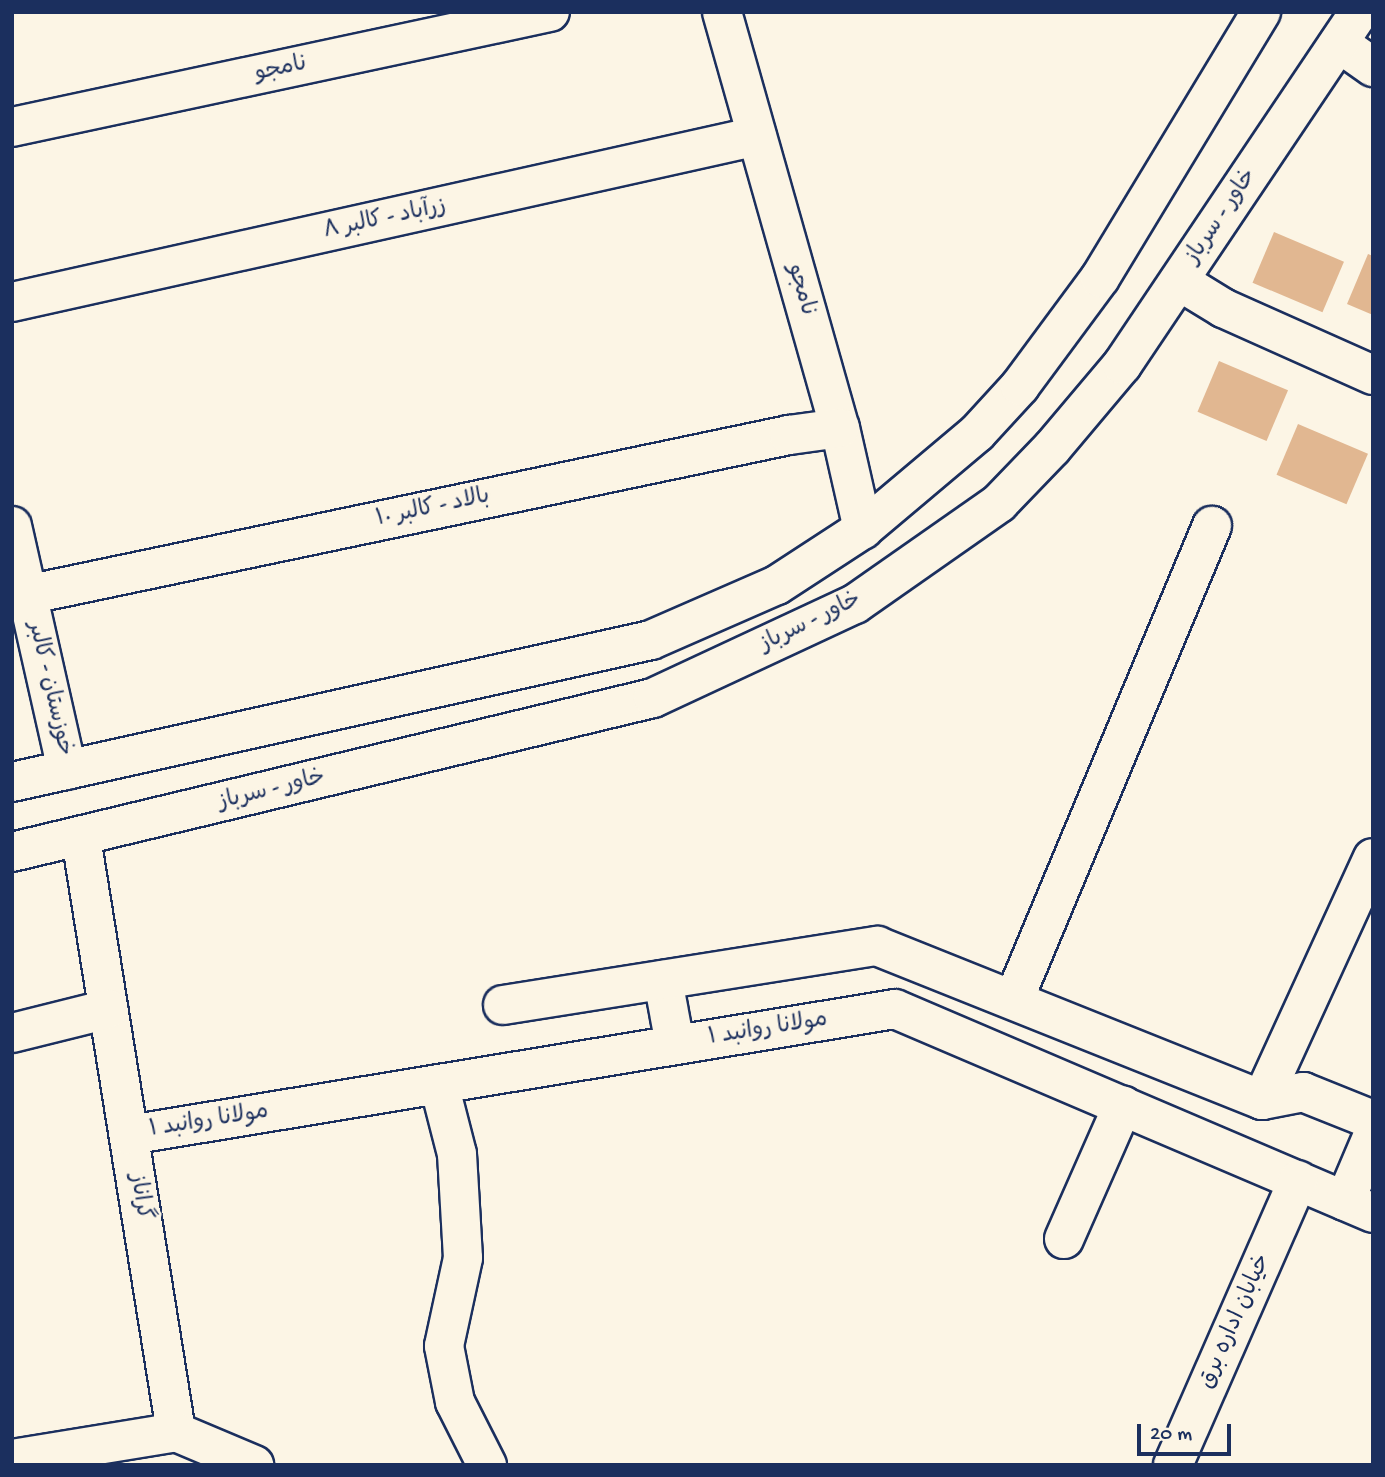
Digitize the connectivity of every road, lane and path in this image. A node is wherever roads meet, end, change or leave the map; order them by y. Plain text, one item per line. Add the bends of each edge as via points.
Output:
1 (550, 12) edge
2 (722, 12) edge
3 (1261, 12) edge
4 (1352, 21) edge
5 (1373, 67) edge
6 (12, 127) edge
7 (757, 136) junction
8 (1179, 281) junction
9 (12, 302) edge
10 (1373, 375) edge
11 (840, 428) junction
12 (12, 526) edge
13 (1212, 526) dead end
14 (863, 529) junction
15 (20, 596) edge
16 (67, 769) junction
17 (12, 782) edge
18 (81, 838) junction
19 (12, 852) edge
20 (1373, 858) edge
21 (663, 980) junction
22 (1014, 999) junction
23 (503, 1005) dead end
24 (108, 1009) junction
25 (12, 1033) edge
26 (675, 1045) junction
27 (439, 1084) junction
28 (1262, 1100) junction
29 (1123, 1105) junction
30 (1373, 1120) edge
31 (129, 1135) junction
32 (1373, 1135) edge
33 (1298, 1180) junction
34 (1359, 1207) edge
35 (1064, 1239) dead end
36 (176, 1432) junction
37 (12, 1459) edge
38 (254, 1465) edge
39 (487, 1465) edge
40 (1173, 1465) edge

1 - 6 street, نامجو
2 - 7 street, نامجو
3 - 14 street via 1059,337 977,433
4 - 5 street
4 - 8 street, خاور - سرباز
7 - 9 street, زرآباد - کالبر ۸
7 - 11 street, نامجو
8 - 10 street via 1223,308
8 - 18 street, خاور - سرباز via 1122,365 999,503 855,604 653,698
11 - 14 street, نامجو
11 - 15 street, بالاد - کالبر ۱۰
12 - 15 street, خوزستان - کالبر
13 - 22 street
14 - 16 street via 777,584 650,640
15 - 16 street, خوزستان - کالبر
16 - 17 street
18 - 19 street, خاور - سرباز
18 - 24 street, گراناز
20 - 28 street
21 - 22 street via 877,946
21 - 23 street
21 - 26 street
22 - 28 street
24 - 25 street
24 - 31 street, گراناز
26 - 27 street, مولانا روانبد ۱
26 - 29 street, مولانا روانبد ۱ via 895,1009
27 - 31 street, مولانا روانبد ۱
27 - 39 street via 457,1154 463,1258 444,1346 455,1402
28 - 30 street via 1303,1092
29 - 33 street, مولانا روانبد ۱
29 - 35 street
31 - 36 street, گراناز
32 - 34 street
33 - 34 street, مولانا روانبد ۱
33 - 40 street, خیابان اداره برق
36 - 37 street
36 - 38 street

